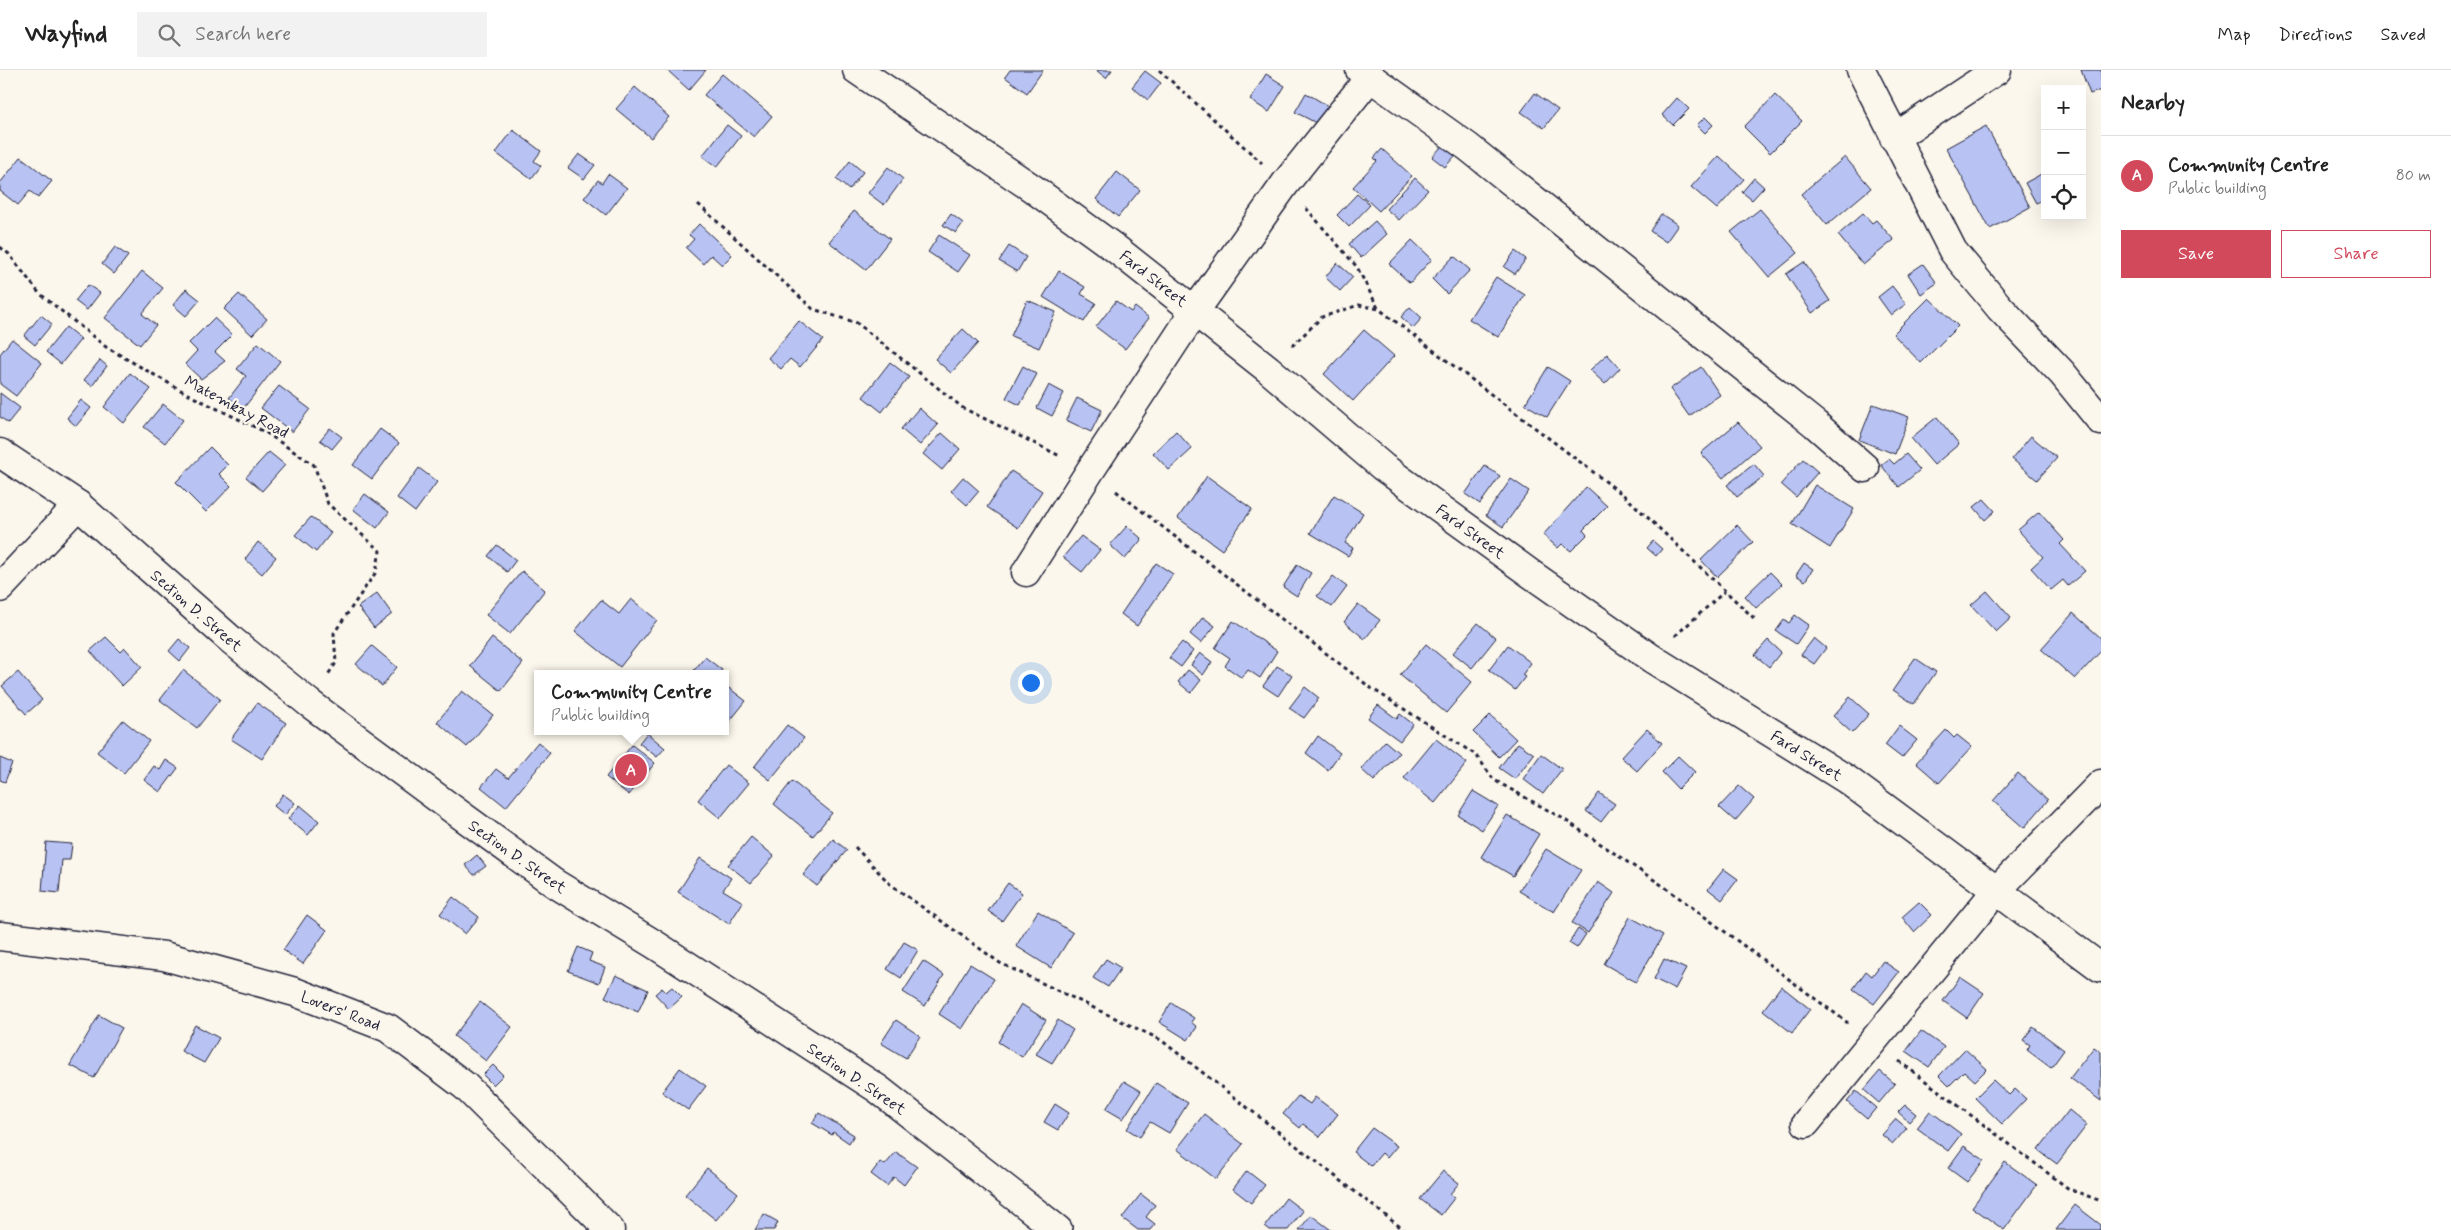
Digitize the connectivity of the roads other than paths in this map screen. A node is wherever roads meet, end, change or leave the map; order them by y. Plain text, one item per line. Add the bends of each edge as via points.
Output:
1 (857, 70) edge
2 (1861, 70) edge
3 (1997, 70) edge
4 (1365, 73) edge
5 (1894, 138) junction
6 (1196, 311) junction
7 (2101, 421) edge
8 (0, 454) edge
9 (1864, 468) dead end
10 (78, 505) junction
11 (1026, 572) dead end
12 (0, 588) edge
13 (2101, 784) edge
14 (1996, 892) junction
15 (0, 936) edge
16 (2101, 968) edge
17 (1806, 1123) dead end
18 (610, 1230) edge
19 (1058, 1230) edge

1 - 6 street, Fard Street via 1032,188
2 - 5 street
3 - 5 street
4 - 6 street
4 - 9 street via 1468,147 1815,424
5 - 7 street via 1952,251
6 - 11 street
6 - 14 street, Fard Street via 1383,467 1651,658 1846,779
8 - 10 street, Section D. Street
10 - 12 street
10 - 19 street, Section D. Street via 230,639 309,703 554,883 878,1089
13 - 14 street
14 - 16 street, Fard Street
14 - 17 street
15 - 18 street, Lovers' Road via 164,956 295,992 388,1028 465,1086

